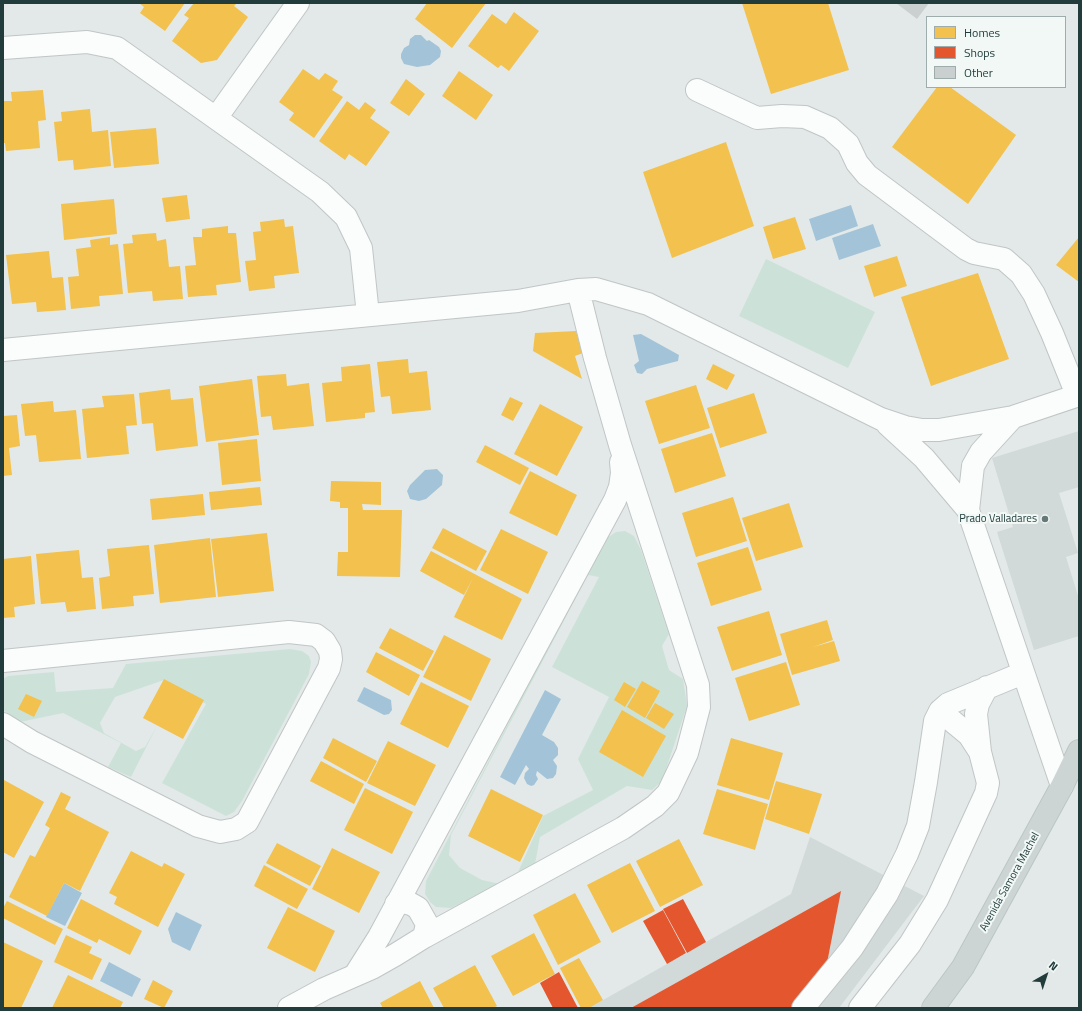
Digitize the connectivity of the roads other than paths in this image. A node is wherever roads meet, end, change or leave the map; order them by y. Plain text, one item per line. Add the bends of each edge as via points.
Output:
1 (298, 3) edge
2 (3, 48) edge
3 (697, 90) dead end
4 (216, 118) junction
5 (578, 290) junction
6 (368, 315) junction
7 (3, 350) edge
8 (1078, 395) edge
9 (1013, 417) junction
10 (882, 419) junction
11 (620, 445) junction
12 (968, 510) junction
13 (602, 525) junction
14 (648, 533) junction
15 (7, 661) edge
16 (1023, 673) junction
17 (987, 687) junction
18 (940, 711) junction
19 (7, 727) edge
20 (1079, 751) edge
21 (980, 752) junction
22 (1062, 786) junction
23 (396, 904) junction
24 (379, 937) junction
25 (424, 937) junction
26 (395, 955) junction
27 (355, 975) junction
28 (289, 1008) edge
29 (804, 1008) edge
30 (860, 1008) edge
31 (933, 1008) edge

1 - 4 street
2 - 4 street via 87,42 117,48
3 - 8 street via 757,118 805,117 830,128 848,144 866,175 966,249 974,253 1004,258 1021,274 1034,294
4 - 6 street via 320,192 346,217 361,248
5 - 6 street via 518,301
5 - 10 street via 596,289 648,304
5 - 11 street via 594,358
6 - 7 street
8 - 9 street
9 - 10 street via 939,430 905,427
9 - 12 street via 981,452 974,466
10 - 12 street via 924,458
11 - 13 street via 620,487
11 - 14 street
12 - 16 street
13 - 14 street via 610,520 628,519 642,525
13 - 23 street
14 - 25 street via 698,685 699,707 693,732 687,753 668,793 655,806 623,828
15 - 19 street via 289,632 316,636 324,641 331,659 329,668 247,822 236,829 220,832 198,826
16 - 17 street
16 - 22 street
17 - 18 street via 948,704
17 - 21 street via 976,714
18 - 21 street via 966,732
18 - 29 street via 934,721 918,826 907,854 887,894 852,948
20 - 22 main road, Avenida Samora Machel
21 - 30 street via 988,783 986,793 937,900 910,944
22 - 31 main road, Avenida Samora Machel via 963,967
23 - 24 street
23 - 25 street via 402,902 418,908 427,924
24 - 26 street via 378,949 387,956
24 - 27 street
25 - 26 street
26 - 27 street
27 - 28 street

